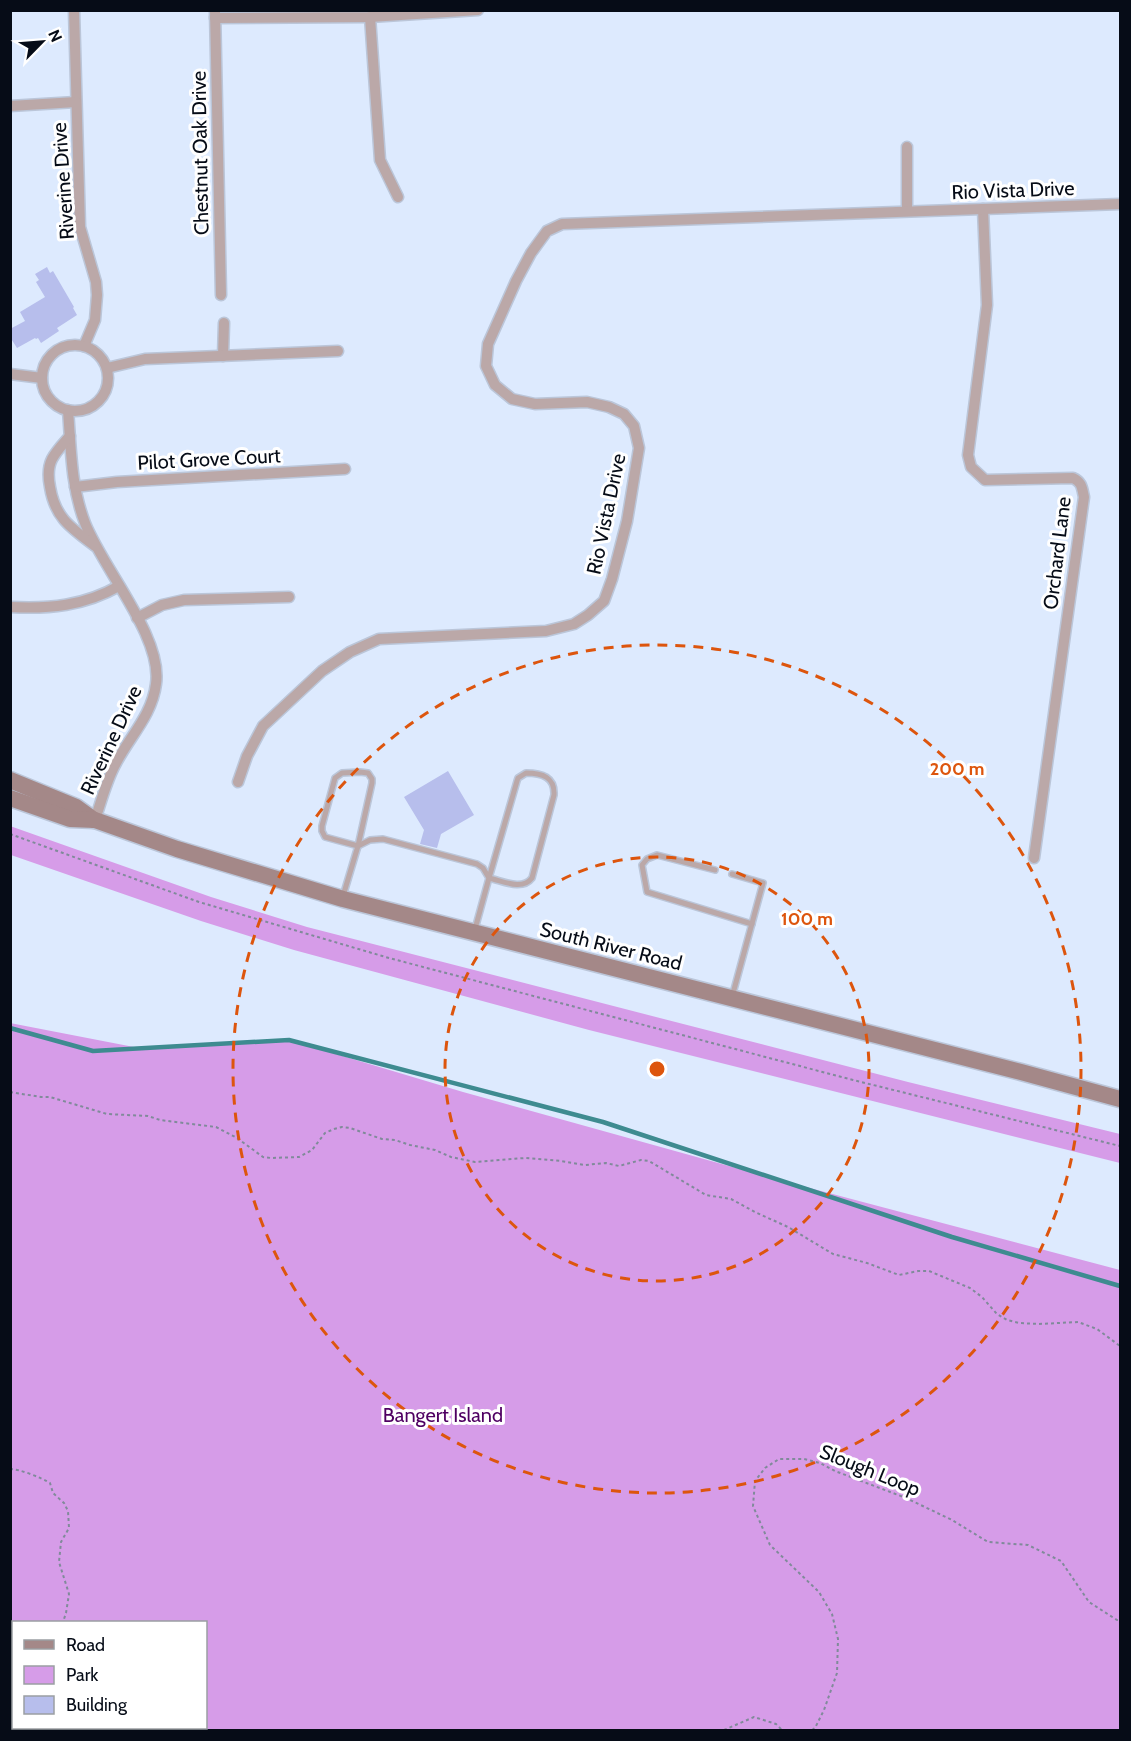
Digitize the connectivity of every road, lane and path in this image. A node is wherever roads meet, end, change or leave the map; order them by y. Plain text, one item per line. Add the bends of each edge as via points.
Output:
1 (74, 10) edge
2 (478, 10) edge
3 (215, 14) edge
4 (370, 17) junction
5 (76, 102) junction
6 (10, 106) edge
7 (907, 147) dead end
8 (398, 197) dead end
9 (1120, 204) edge
10 (982, 209) junction
11 (907, 210) junction
12 (221, 295) dead end
13 (224, 323) dead end
14 (84, 346) junction
15 (338, 351) dead end
16 (223, 356) junction
17 (107, 368) junction
18 (10, 374) edge
19 (42, 378) junction
20 (68, 410) junction
21 (70, 435) junction
22 (345, 470) dead end
23 (75, 487) junction
24 (96, 546) junction
25 (119, 586) junction
26 (289, 597) dead end
27 (10, 607) edge
28 (137, 618) junction
29 (10, 780) edge
30 (238, 782) dead end
31 (10, 798) edge
32 (95, 820) junction
33 (10, 834) edge
34 (358, 846) junction
35 (1034, 858) dead end
36 (715, 870) dead end
37 (732, 874) dead end
38 (489, 878) junction
39 (343, 899) junction
40 (752, 924) junction
41 (473, 933) junction
42 (732, 998) junction
43 (10, 1092) edge
44 (1120, 1099) edge
45 (1120, 1146) edge
46 (1120, 1346) edge
47 (10, 1469) edge
48 (1120, 1620) edge
49 (64, 1621) edge
50 (724, 1731) edge
51 (782, 1731) edge
52 (812, 1731) edge

1 - 5 street, Riverine Drive
2 - 4 street
3 - 4 street
3 - 12 street, Chestnut Oak Drive
4 - 8 street via 380,160
5 - 6 street
5 - 14 street, Riverine Drive via 80,227 97,296 95,320
7 - 11 street
9 - 10 street, Rio Vista Drive
10 - 11 street, Rio Vista Drive
10 - 35 street, Orchard Lane via 987,305 968,455 971,467 985,480 1073,478 1082,485 1084,497
11 - 30 street, Rio Vista Drive via 562,224 547,231 521,271 488,344 486,366 495,385 512,399 535,404 598,404 624,414 634,426 639,448 628,510 604,601 574,624 546,631 379,639 350,652 322,671 263,726
13 - 16 street
14 - 17 street via 97,353
14 - 19 street via 68,346 56,352 45,364
15 - 16 street
16 - 17 street via 146,359
17 - 20 street via 108,386 100,400 85,410
18 - 19 street
19 - 20 street via 50,398
20 - 21 street, Riverine Drive
21 - 23 street, Riverine Drive
21 - 24 street, Riverine Drive via 52,460 50,490 66,523
22 - 23 street, Pilot Grove Court
23 - 24 street, Riverine Drive
24 - 25 street, Riverine Drive
25 - 27 street via 76,604
25 - 28 street, Riverine Drive
26 - 28 street via 184,600 162,605
28 - 32 street, Riverine Drive via 151,645 156,687 150,708 113,770
29 - 32 main road, South River Road via 76,807
31 - 32 main road, South River Road via 70,819
32 - 39 main road, South River Road
33 - 45 path via 199,902 389,958
34 - 34 lane via 372,779 368,773 342,773 335,778 321,831 328,839
34 - 38 lane via 383,839 477,864
34 - 39 lane
36 - 40 lane via 657,855 642,865 647,892
37 - 40 lane via 763,883
38 - 38 lane via 518,778 526,773 548,778 554,784 554,795 532,878 523,885
38 - 41 lane
39 - 41 main road, South River Road
40 - 42 lane
41 - 42 main road, South River Road
42 - 44 main road, South River Road
43 - 46 path via 50,1097 106,1114 216,1127 262,1157 271,1158 299,1157 312,1150 325,1133 342,1127 475,1162 525,1158 619,1166 649,1161 706,1195 731,1199 833,1254 900,1275 929,1272 970,1288 1007,1320 1039,1324 1078,1322 1097,1329
47 - 49 path via 22,1470 50,1484 68,1511 69,1528 61,1542 59,1562 69,1594
48 - 52 path, Slough Loop via 1089,1602 1061,1561 1028,1545 988,1542 906,1498 820,1463 779,1459 755,1481 753,1506 770,1545 819,1592 832,1614 838,1639 837,1673
50 - 51 path via 754,1717 776,1724

